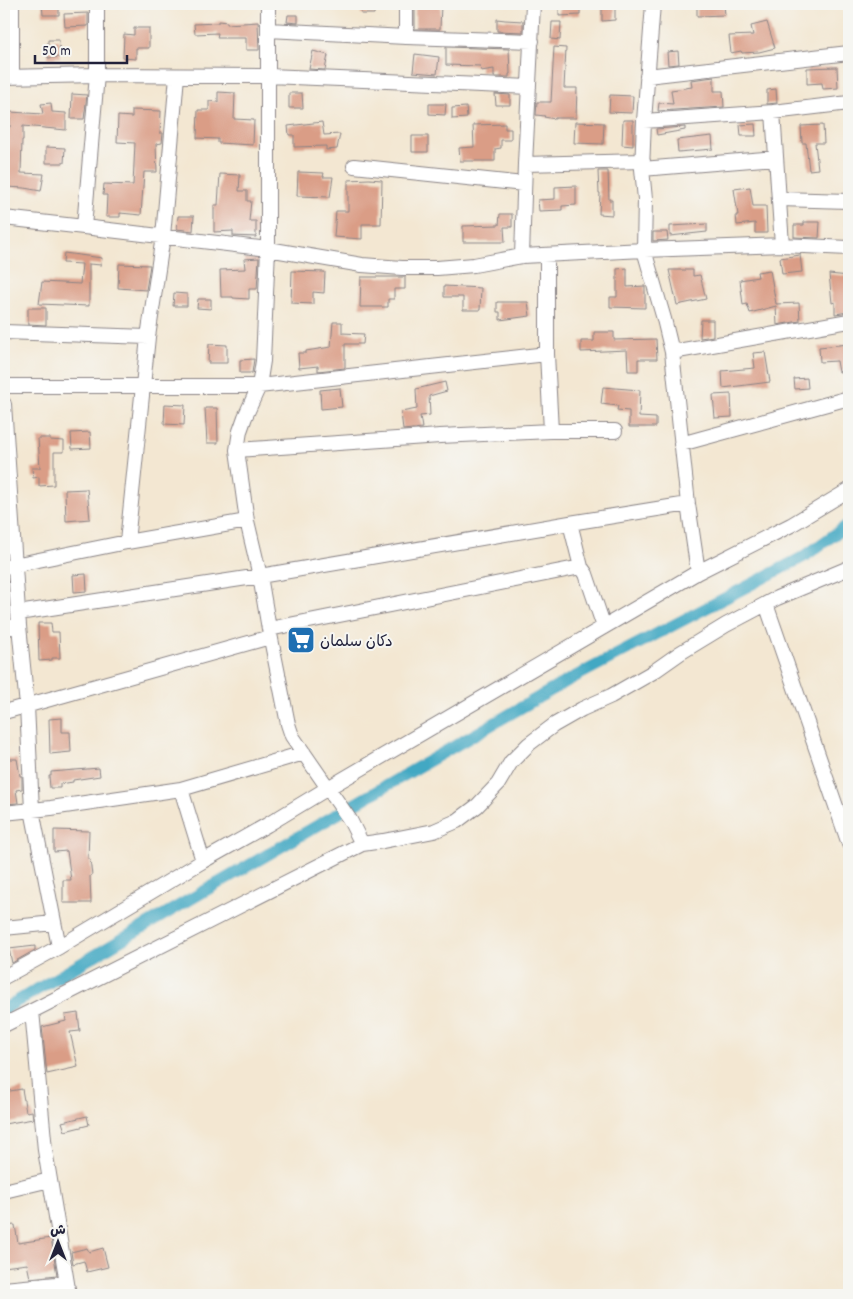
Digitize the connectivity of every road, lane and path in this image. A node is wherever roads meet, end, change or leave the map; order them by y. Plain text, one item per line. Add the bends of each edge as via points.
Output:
1 (12, 4) edge
2 (97, 4) edge
3 (268, 4) edge
4 (406, 4) edge
5 (534, 4) edge
6 (653, 4) edge
7 (268, 30) junction
8 (406, 37) junction
9 (532, 41) junction
10 (849, 53) edge
11 (97, 75) junction
12 (177, 76) junction
13 (268, 76) junction
14 (647, 76) junction
15 (8, 77) edge
16 (529, 87) junction
17 (849, 103) edge
18 (773, 112) junction
19 (644, 121) junction
20 (776, 158) junction
21 (525, 164) junction
22 (642, 165) junction
23 (354, 166) dead end
24 (524, 184) junction
25 (779, 199) junction
26 (849, 201) edge
27 (4, 218) edge
28 (84, 227) junction
29 (163, 236) junction
30 (782, 245) junction
31 (849, 248) edge
32 (268, 249) junction
33 (644, 250) junction
34 (547, 255) junction
35 (522, 256) junction
36 (849, 321) edge
37 (4, 332) edge
38 (148, 337) junction
39 (672, 352) junction
40 (547, 354) junction
41 (4, 386) edge
42 (259, 386) junction
43 (143, 387) junction
44 (849, 398) edge
45 (4, 404) edge
46 (4, 428) edge
47 (551, 431) junction
48 (615, 431) dead end
49 (681, 444) junction
50 (237, 450) junction
51 (849, 490) edge
52 (688, 504) junction
53 (247, 521) junction
54 (570, 523) junction
55 (127, 542) junction
56 (9, 567) edge
57 (581, 567) junction
58 (849, 568) edge
59 (698, 572) junction
60 (260, 576) junction
61 (766, 604) junction
62 (18, 620) junction
63 (604, 627) junction
64 (4, 628) edge
65 (269, 633) junction
66 (27, 706) junction
67 (4, 712) edge
68 (304, 753) junction
69 (328, 788) junction
70 (180, 789) junction
71 (32, 810) junction
72 (4, 813) edge
73 (362, 844) junction
74 (849, 844) edge
75 (203, 861) junction
76 (54, 923) junction
77 (4, 928) edge
78 (59, 947) junction
79 (4, 977) edge
80 (32, 1011) junction
81 (4, 1025) edge
82 (50, 1180) junction
83 (4, 1191) edge
84 (4, 1289) edge
85 (68, 1289) edge

1 - 15 street
2 - 11 street
3 - 7 street
4 - 8 street
5 - 9 street
6 - 14 street
7 - 8 street
7 - 13 street
8 - 9 street
9 - 16 street
10 - 14 street
11 - 12 street
11 - 15 street
11 - 28 street
12 - 13 street
12 - 29 street
13 - 16 street
13 - 32 street
14 - 19 street
16 - 21 street
17 - 18 street
18 - 19 street
18 - 20 street
19 - 22 street
20 - 22 street
20 - 25 street
21 - 22 street
21 - 24 street
22 - 33 street
23 - 24 street
24 - 35 street
25 - 26 street
25 - 30 street
27 - 28 street
28 - 29 street
29 - 32 street
29 - 38 street
30 - 31 street
30 - 33 street
32 - 35 street via 362,265 402,268 474,265
32 - 42 street
33 - 34 street
33 - 39 street
34 - 35 street
34 - 40 street
36 - 39 street
37 - 38 street
38 - 43 street
39 - 49 street
40 - 42 street
40 - 47 street
41 - 43 street
42 - 43 street
42 - 50 street via 240,431
43 - 55 street
44 - 49 street
45 - 46 street
46 - 56 street
47 - 48 street
47 - 50 street
49 - 52 street
50 - 53 street
51 - 59 street via 791,525
52 - 54 street
52 - 59 street
53 - 55 street
53 - 60 street
54 - 57 street
54 - 60 street
55 - 56 street
56 - 62 street
57 - 63 street
57 - 65 street
58 - 61 street
59 - 63 street
60 - 62 street
60 - 65 street
61 - 73 street via 726,625 654,672 554,724 511,762 498,784 477,806 457,821 434,831
61 - 74 street
62 - 64 street
62 - 66 street
63 - 69 street
65 - 66 street
65 - 68 street via 288,724
66 - 67 street
66 - 71 street
68 - 69 street
68 - 70 street
69 - 73 street
69 - 75 street
70 - 71 street
70 - 75 street
71 - 72 street
71 - 76 street
73 - 80 street
75 - 78 street
76 - 77 street
76 - 78 street
78 - 79 street
80 - 81 street
80 - 82 street
82 - 83 street
82 - 85 street
84 - 85 street

